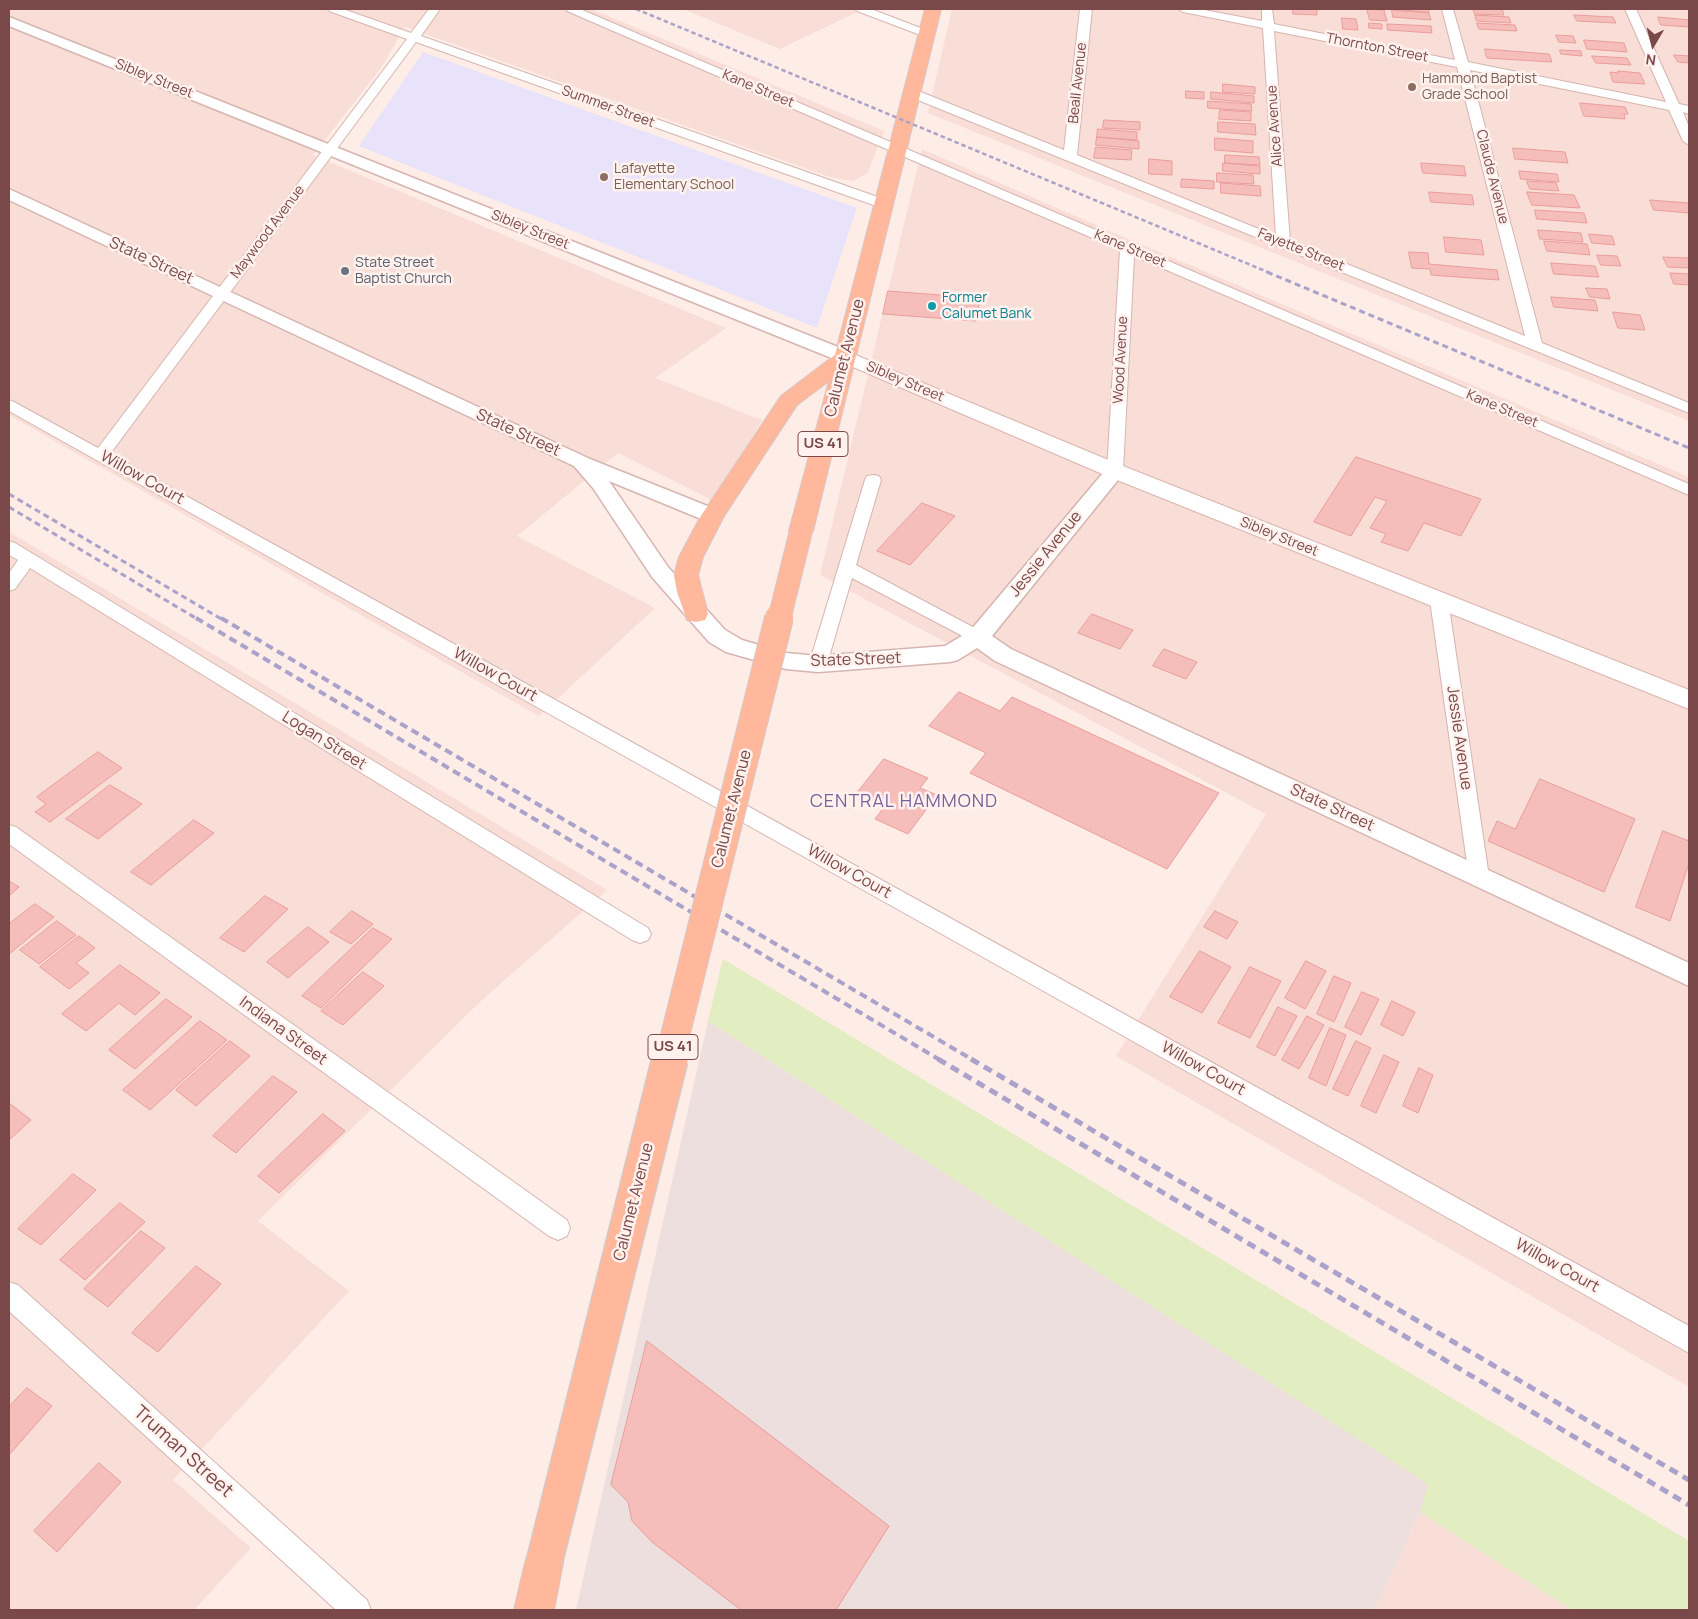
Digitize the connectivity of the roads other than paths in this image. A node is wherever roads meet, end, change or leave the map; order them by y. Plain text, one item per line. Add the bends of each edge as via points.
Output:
1 (333, 9) edge
2 (435, 9) edge
3 (570, 9) edge
4 (861, 9) edge
5 (933, 9) edge
6 (1086, 9) edge
7 (1183, 9) edge
8 (1267, 9) edge
9 (1448, 9) edge
10 (1631, 9) edge
11 (9, 21) edge
12 (1269, 26) junction
13 (927, 34) junction
14 (413, 37) junction
15 (1463, 65) junction
16 (912, 93) junction
17 (1675, 107) junction
18 (1689, 110) edge
19 (1689, 141) edge
20 (329, 150) junction
21 (898, 150) junction
22 (1070, 157) junction
23 (9, 194) edge
24 (884, 204) junction
25 (1283, 242) junction
26 (1128, 248) junction
27 (222, 294) junction
28 (1535, 345) junction
29 (846, 358) junction
30 (9, 405) edge
31 (1689, 408) edge
32 (101, 455) junction
33 (581, 462) junction
34 (1115, 471) junction
35 (873, 480) dead end
36 (1689, 490) edge
37 (713, 516) junction
38 (9, 547) edge
39 (28, 559) junction
40 (847, 568) junction
41 (9, 585) edge
42 (1439, 600) junction
43 (696, 614) junction
44 (978, 637) junction
45 (818, 664) junction
46 (1689, 700) edge
47 (9, 834) edge
48 (1479, 876) junction
49 (640, 934) dead end
50 (1689, 975) edge
51 (558, 1228) dead end
52 (9, 1294) edge
53 (1689, 1340) edge
54 (357, 1610) edge
55 (534, 1610) edge

1 - 14 street, Summer Street
2 - 14 street, Maywood Avenue
3 - 21 street, Kane Street
4 - 13 street
5 - 13 main road, Calumet Avenue / US 41
6 - 22 street, Beall Avenue
7 - 12 street, Thornton Street
8 - 12 street, Alice Avenue
9 - 15 street, Claude Avenue
10 - 17 street
11 - 20 street, Sibley Street
12 - 15 street, Thornton Street
12 - 25 street, Alice Avenue
13 - 16 main road, Calumet Avenue / US 41
14 - 20 street, Maywood Avenue
14 - 24 street, Summer Street
15 - 17 street, Thornton Street
15 - 28 street, Claude Avenue
16 - 21 main road, Calumet Avenue / US 41
16 - 22 street, Fayette Street
17 - 18 street, Thornton Street
17 - 19 street
20 - 27 street, Maywood Avenue
20 - 29 street, Sibley Street
21 - 24 main road, Calumet Avenue / US 41
21 - 26 street, Kane Street
22 - 25 street, Fayette Street
23 - 27 street, State Street
24 - 29 main road, Calumet Avenue / US 41
25 - 28 street, Fayette Street
26 - 34 street, Wood Avenue
26 - 36 street, Kane Street
27 - 32 street, Maywood Avenue
27 - 33 street, State Street
28 - 31 street, Fayette Street
29 - 34 main road, Sibley Street
29 - 37 main road via 789,401
29 - 55 main road, Calumet Avenue / US 41, bridge
30 - 32 street, Willow Court
32 - 53 street, Willow Court
33 - 37 street
33 - 43 street, State Street via 600,483 660,572
34 - 42 main road, Sibley Street
34 - 44 street, Jessie Avenue
35 - 40 street
37 - 43 main road via 691,558 686,575
38 - 39 street, Logan Street
39 - 41 street
39 - 49 street, Logan Street
40 - 44 street, State Street
40 - 45 street
42 - 46 main road, Sibley Street
42 - 48 street, Jessie Avenue
43 - 45 street, State Street via 717,636 734,646 786,661
44 - 45 street, State Street via 950,654
44 - 48 street, State Street via 1003,655
47 - 51 street, Indiana Street
48 - 50 street, State Street
52 - 54 street, Truman Street

